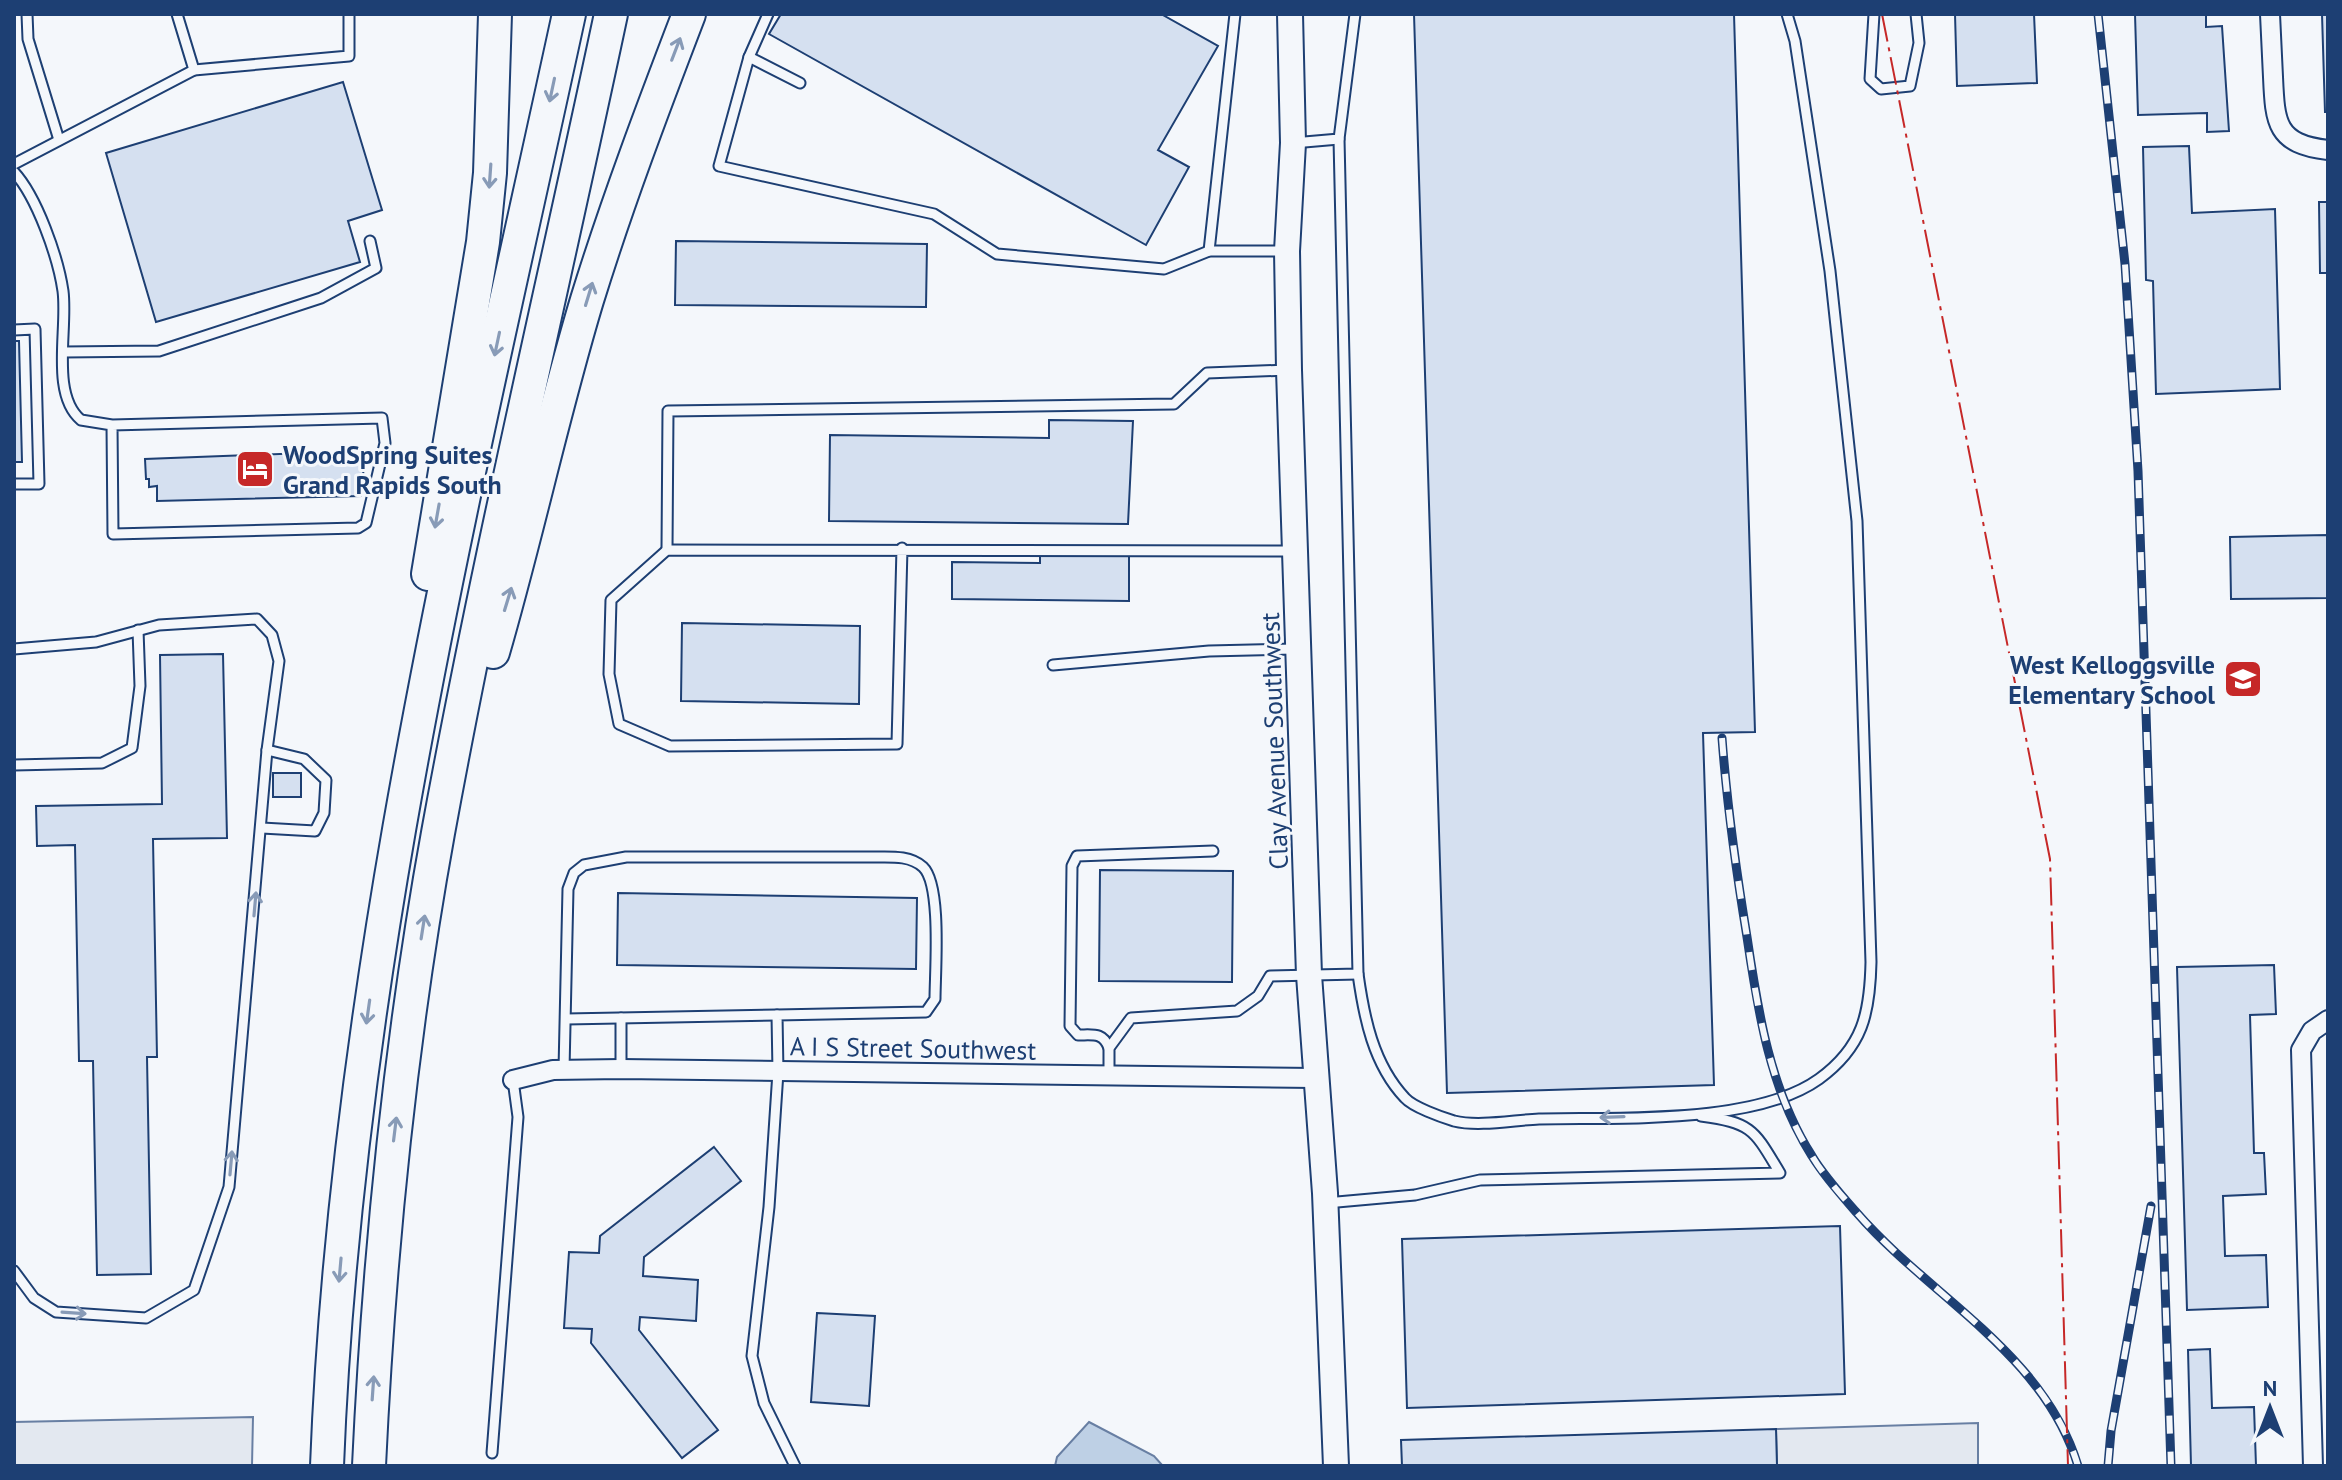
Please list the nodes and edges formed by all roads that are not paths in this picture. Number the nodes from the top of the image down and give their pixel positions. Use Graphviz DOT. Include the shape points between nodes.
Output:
graph roads {
  1 [pos="27,14"];
  2 [pos="177,14"];
  3 [pos="349,14"];
  4 [pos="495,14"];
  5 [pos="569,14"];
  6 [pos="611,14"];
  7 [pos="689,14"];
  8 [pos="768,14"];
  9 [pos="1235,14"];
  10 [pos="1290,14"];
  11 [pos="1355,14"];
  12 [pos="1787,14"];
  13 [pos="1874,14"];
  14 [pos="1916,14"];
  15 [pos="2270,14"];
  16 [pos="749,57"];
  17 [pos="194,70"];
  18 [pos="800,83"];
  19 [pos="1339,139"];
  20 [pos="59,140"];
  21 [pos="1293,143"];
  22 [pos="2328,150"];
  23 [pos="14,164"];
  24 [pos="14,172"];
  25 [pos="370,241"];
  26 [pos="1209,251"];
  27 [pos="1287,251"];
  28 [pos="14,330"];
  29 [pos="64,352"];
  30 [pos="1289,370"];
  31 [pos="112,425"];
  32 [pos="14,484"];
  33 [pos="902,548"];
  34 [pos="667,550"];
  35 [pos="1296,551"];
  36 [pos="138,630"];
  37 [pos="14,649"];
  38 [pos="1299,649"];
  39 [pos="1053,665"];
  40 [pos="267,750"];
  41 [pos="14,765"];
  42 [pos="262,828"];
  43 [pos="438,835"];
  44 [pos="1213,851"];
  45 [pos="375,961"];
  46 [pos="1358,974"];
  47 [pos="1309,975"];
  48 [pos="777,1015"];
  49 [pos="621,1018"];
  50 [pos="566,1019"];
  51 [pos="2328,1020"];
  52 [pos="1109,1048"];
  53 [pos="621,1069"];
  54 [pos="564,1070"];
  55 [pos="778,1072"];
  56 [pos="1109,1076"];
  57 [pos="1314,1078"];
  58 [pos="513,1080"];
  59 [pos="1690,1115"];
  60 [pos="1326,1203"];
  61 [pos="14,1271"];
  62 [pos="492,1453"];
  63 [pos="327,1466"];
  64 [pos="369,1466"];
  65 [pos="795,1466"];
  66 [pos="1336,1466"];
  67 [pos="2313,1466"];
  1 -- 20 [label="lane" via="28,39"];
  2 -- 17 [label="lane"];
  3 -- 17 [label="lane" via="349,56"];
  4 -- 45 [label="highway, one-way" via="483,242 425,592"];
  5 -- 45 [label="highway, one-way" via="416,723"];
  6 -- 43 [label="highway"];
  43 -- 7 [label="highway, one-way" via="523,550 586,303"];
  8 -- 16 [label="lane"];
  9 -- 26 [label="lane"];
  10 -- 21 [label="street, Clay Avenue Southwest"];
  11 -- 19 [label="lane"];
  12 -- 59 [label="lane" via="1830,271 1857,521 1869,1012 1850,1049 1820,1078 1784,1098"];
  13 -- 14 [label="lane" via="1870,79 1881,89 1910,86 1919,43"];
  15 -- 22 [label="street" via="2275,119 2304,147"];
  16 -- 18 [label="lane"];
  16 -- 26 [label="lane" via="719,166 934,214 997,254 1164,269"];
  17 -- 20 [label="lane"];
  19 -- 21 [label="lane"];
  19 -- 46 [label="lane"];
  20 -- 23 [label="lane"];
  21 -- 27 [label="street, Clay Avenue Southwest"];
  24 -- 29 [label="lane" via="27,189 57,264 64,298"];
  25 -- 29 [label="lane" via="376,268 321,298 159,351"];
  26 -- 27 [label="lane"];
  27 -- 30 [label="street, Clay Avenue Southwest"];
  28 -- 32 [label="lane" via="35,329 39,484"];
  29 -- 31 [label="lane" via="69,409 87,423"];
  30 -- 34 [label="lane" via="1207,373 1174,404 668,411"];
  30 -- 35 [label="street, Clay Avenue Southwest"];
  31 -- 31 [label="lane" via="113,534 358,528 366,523 385,443 382,418"];
  33 -- 34 [label="lane"];
  33 -- 34 [label="lane" via="897,744 716,746 670,746 619,724 609,674 611,600"];
  33 -- 35 [label="lane"];
  35 -- 38 [label="street, Clay Avenue Southwest"];
  36 -- 37 [label="lane" via="96,642"];
  36 -- 40 [label="lane" via="257,619 272,635 279,661"];
  36 -- 41 [label="lane" via="140,686 132,748 102,763"];
  38 -- 39 [label="lane"];
  38 -- 47 [label="street, Clay Avenue Southwest"];
  40 -- 42 [label="lane"];
  40 -- 42 [label="lane" via="304,759 326,780 315,831"];
  61 -- 42 [label="lane, one-way" via="34,1298 56,1312 146,1318 194,1290 229,1187"];
  64 -- 43 [label="highway, one-way" via="392,1156"];
  44 -- 52 [label="lane" via="1077,856 1072,866 1070,1026 1078,1035 1098,1035"];
  45 -- 63 [label="highway, one-way" via="346,1208"];
  46 -- 47 [label="lane"];
  59 -- 46 [label="lane, one-way" via="1455,1121 1406,1099 1366,1030"];
  47 -- 52 [label="lane" via="1270,976 1258,996 1237,1011 1131,1018"];
  47 -- 57 [label="street, Clay Avenue Southwest"];
  48 -- 49 [label="lane"];
  48 -- 50 [label="lane" via="926,1012 935,999 933,886 924,868 909,859 883,857 626,857 584,865 568,889"];
  48 -- 55 [label="lane"];
  49 -- 50 [label="lane"];
  49 -- 53 [label="lane"];
  50 -- 54 [label="lane"];
  51 -- 67 [label="street" via="2312,1031 2301,1050"];
  52 -- 56 [label="lane"];
  53 -- 54 [label="street, A I S Street Southwest"];
  53 -- 55 [label="street, A I S Street Southwest"];
  54 -- 58 [label="street, A I S Street Southwest"];
  55 -- 56 [label="street, A I S Street Southwest"];
  55 -- 65 [label="lane" via="752,1356 764,1403"];
  56 -- 57 [label="street, A I S Street Southwest"];
  57 -- 60 [label="street, Clay Avenue Southwest"];
  58 -- 62 [label="lane" via="518,1117"];
  59 -- 60 [label="lane" via="1718,1118 1755,1132 1780,1173 1480,1180 1415,1195"];
  60 -- 66 [label="street, Clay Avenue Southwest"];
}
